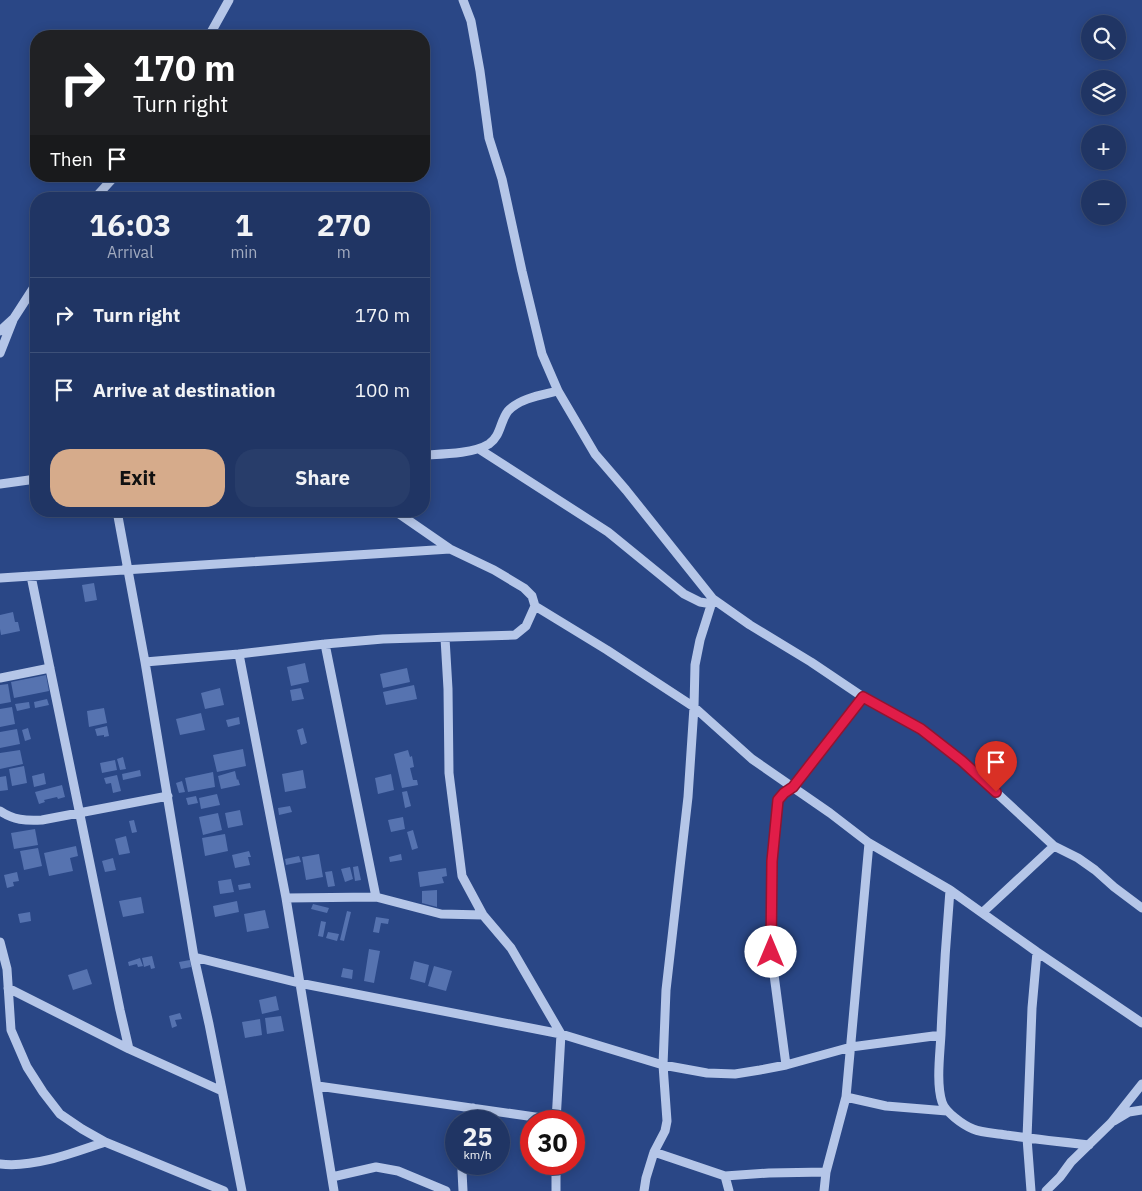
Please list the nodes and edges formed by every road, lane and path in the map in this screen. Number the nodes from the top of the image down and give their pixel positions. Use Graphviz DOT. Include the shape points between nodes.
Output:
graph roads {
  1 [pos="230,0"];
  2 [pos="463,0"];
  3 [pos="212,30"];
  4 [pos="110,182"];
  5 [pos="100,192"];
  6 [pos="30,293"];
  7 [pos="14,318"];
  8 [pos="0,331"];
  9 [pos="0,354"];
  10 [pos="558,390"];
  11 [pos="479,449"];
  12 [pos="430,455"];
  13 [pos="30,481"];
  14 [pos="0,484"];
  15 [pos="118,517"];
  16 [pos="404,517"];
  17 [pos="450,549"];
  18 [pos="128,570"];
  19 [pos="31,576"];
  20 [pos="0,578"];
  21 [pos="713,602"];
  22 [pos="535,606"];
  23 [pos="445,638"];
  24 [pos="325,644"];
  25 [pos="239,654"];
  26 [pos="145,662"];
  27 [pos="50,668"];
  28 [pos="0,678"];
  29 [pos="863,697"];
  30 [pos="694,707"];
  31 [pos="793,787"];
  32 [pos="168,796"];
  33 [pos="0,811"];
  34 [pos="80,814"];
  35 [pos="868,843"];
  36 [pos="1054,846"];
  37 [pos="950,890"];
  38 [pos="376,897"];
  39 [pos="286,898"];
  40 [pos="1142,908"];
  41 [pos="483,914"];
  42 [pos="982,914"];
  43 [pos="0,942"];
  44 [pos="1037,952"];
  45 [pos="194,957"];
  46 [pos="299,983"];
  47 [pos="8,988"];
  48 [pos="1142,1023"];
  49 [pos="561,1034"];
  50 [pos="941,1035"];
  51 [pos="851,1046"];
  52 [pos="129,1049"];
  53 [pos="786,1064"];
  54 [pos="663,1066"];
  55 [pos="1142,1084"];
  56 [pos="318,1086"];
  57 [pos="222,1091"];
  58 [pos="846,1097"];
  59 [pos="473,1108"];
  60 [pos="557,1110"];
  61 [pos="947,1110"];
  62 [pos="1142,1110"];
  63 [pos="520,1115"];
  64 [pos="1111,1123"];
  65 [pos="1027,1138"];
  66 [pos="105,1142"];
  67 [pos="1089,1145"];
  68 [pos="654,1152"];
  69 [pos="0,1164"];
  70 [pos="826,1172"];
  71 [pos="462,1175"];
  72 [pos="556,1175"];
  73 [pos="725,1176"];
  74 [pos="332,1177"];
  75 [pos="224,1191"];
  76 [pos="242,1191"];
  77 [pos="334,1191"];
  78 [pos="446,1191"];
  79 [pos="463,1191"];
  80 [pos="556,1191"];
  81 [pos="644,1191"];
  82 [pos="729,1191"];
  83 [pos="824,1191"];
  84 [pos="1030,1191"];
  85 [pos="1046,1191"];
  1 -- 3 [label="street"];
  2 -- 10 [label="street" via="471,21 489,138 502,179 542,354"];
  4 -- 5 [label="street"];
  6 -- 7 [label="street"];
  7 -- 8 [label="street"];
  7 -- 9 [label="street"];
  10 -- 11 [label="street" via="523,401 509,410 496,438"];
  10 -- 21 [label="street" via="595,454"];
  11 -- 12 [label="street"];
  11 -- 21 [label="street" via="608,532 684,594 700,602"];
  13 -- 14 [label="street"];
  15 -- 18 [label="street"];
  16 -- 17 [label="street"];
  17 -- 18 [label="street"];
  17 -- 22 [label="street" via="524,588 532,596"];
  18 -- 19 [label="street"];
  18 -- 26 [label="street"];
  19 -- 20 [label="street"];
  19 -- 27 [label="street"];
  21 -- 29 [label="street"];
  21 -- 30 [label="street" via="695,665"];
  22 -- 23 [label="street" via="526,626 514,635"];
  22 -- 30 [label="street"];
  23 -- 24 [label="street"];
  23 -- 41 [label="street" via="449,772 462,876"];
  24 -- 25 [label="street"];
  24 -- 38 [label="street"];
  25 -- 26 [label="street"];
  25 -- 39 [label="street"];
  26 -- 32 [label="street"];
  27 -- 28 [label="street"];
  27 -- 34 [label="street"];
  29 -- 31 [label="street"];
  29 -- 36 [label="street" via="921,729 942,745"];
  30 -- 31 [label="street" via="752,759"];
  30 -- 54 [label="street" via="688,797 666,990"];
  31 -- 35 [label="street"];
  31 -- 53 [label="street" via="778,800 772,861 771,952"];
  32 -- 34 [label="street"];
  32 -- 45 [label="street"];
  33 -- 34 [label="street" via="26,821"];
  34 -- 52 [label="street"];
  35 -- 37 [label="street"];
  35 -- 51 [label="street"];
  36 -- 40 [label="street" via="1084,862"];
  36 -- 42 [label="street"];
  37 -- 42 [label="street"];
  37 -- 50 [label="street"];
  38 -- 39 [label="street"];
  38 -- 41 [label="street" via="441,914"];
  39 -- 46 [label="street"];
  41 -- 49 [label="street" via="511,948"];
  42 -- 44 [label="street"];
  43 -- 47 [label="street"];
  44 -- 48 [label="street"];
  44 -- 65 [label="street"];
  45 -- 46 [label="street"];
  45 -- 57 [label="street"];
  46 -- 49 [label="street"];
  46 -- 56 [label="street"];
  47 -- 52 [label="street"];
  47 -- 66 [label="street" via="10,1030 27,1067 60,1114"];
  49 -- 54 [label="street"];
  49 -- 60 [label="street"];
  50 -- 51 [label="street"];
  50 -- 61 [label="street" via="939,1081 942,1103"];
  51 -- 53 [label="street"];
  51 -- 58 [label="street"];
  52 -- 57 [label="street"];
  53 -- 54 [label="street" via="735,1074"];
  54 -- 68 [label="street" via="667,1121"];
  55 -- 64 [label="street"];
  56 -- 59 [label="street"];
  56 -- 74 [label="street"];
  57 -- 76 [label="street"];
  58 -- 61 [label="street" via="886,1106"];
  58 -- 70 [label="street"];
  59 -- 63 [label="street"];
  61 -- 65 [label="street" via="972,1129"];
  62 -- 64 [label="street" via="1129,1112"];
  64 -- 67 [label="street"];
  65 -- 67 [label="street"];
  65 -- 84 [label="street"];
  66 -- 69 [label="street" via="38,1162"];
  66 -- 75 [label="street"];
  67 -- 85 [label="street"];
  68 -- 73 [label="street"];
  68 -- 81 [label="street"];
  70 -- 73 [label="street"];
  70 -- 83 [label="street"];
  71 -- 79 [label="street"];
  72 -- 80 [label="street"];
  73 -- 82 [label="street"];
  74 -- 77 [label="street"];
  74 -- 78 [label="street" via="376,1167"];
}
